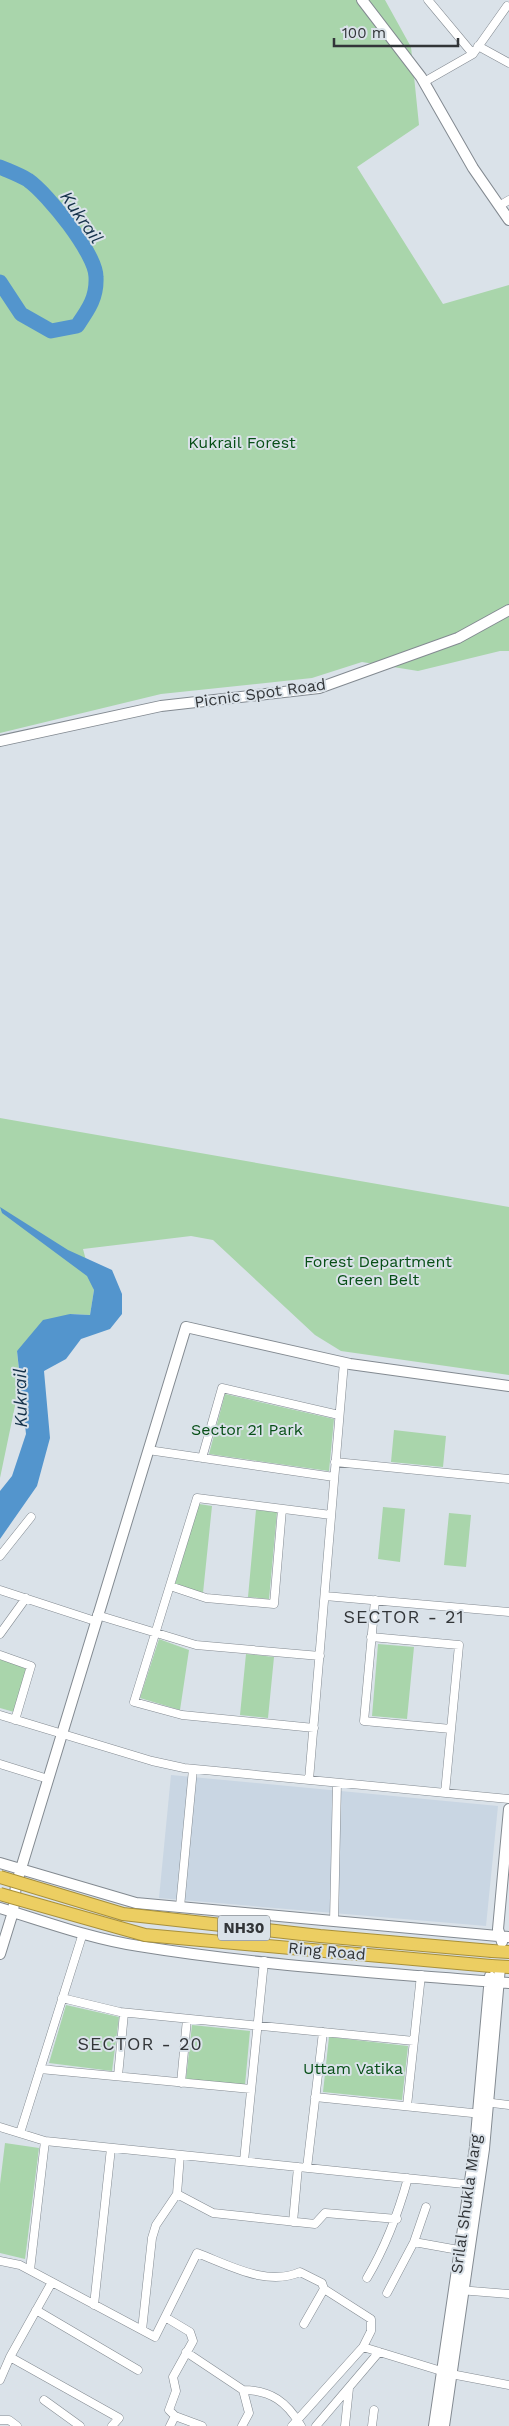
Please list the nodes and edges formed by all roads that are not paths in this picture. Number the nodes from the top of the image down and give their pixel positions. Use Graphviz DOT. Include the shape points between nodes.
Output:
graph roads {
  1 [pos="362,0"];
  2 [pos="428,0"];
  3 [pos="508,6"];
  4 [pos="478,46"];
  5 [pos="473,54"];
  6 [pos="509,63"];
  7 [pos="424,82"];
  8 [pos="509,200"];
  9 [pos="499,206"];
  10 [pos="509,220"];
  11 [pos="509,610"];
  12 [pos="0,742"];
  13 [pos="344,1362"];
  14 [pos="509,1386"];
  15 [pos="339,1415"];
  16 [pos="148,1450"];
  17 [pos="202,1458"];
  18 [pos="335,1462"];
  19 [pos="334,1476"];
  20 [pos="509,1479"];
  21 [pos="282,1509"];
  22 [pos="331,1516"];
  23 [pos="31,1517"];
  24 [pos="0,1556"];
  25 [pos="170,1586"];
  26 [pos="0,1590"];
  27 [pos="324,1596"];
  28 [pos="26,1598"];
  29 [pos="375,1600"];
  30 [pos="509,1612"];
  31 [pos="96,1618"];
  32 [pos="155,1632"];
  33 [pos="0,1634"];
  34 [pos="371,1637"];
  35 [pos="0,1655"];
  36 [pos="320,1656"];
  37 [pos="0,1716"];
  38 [pos="15,1720"];
  39 [pos="314,1728"];
  40 [pos="451,1729"];
  41 [pos="62,1734"];
  42 [pos="0,1764"];
  43 [pos="193,1769"];
  44 [pos="48,1779"];
  45 [pos="310,1780"];
  46 [pos="337,1782"];
  47 [pos="445,1793"];
  48 [pos="509,1799"];
  49 [pos="509,1809"];
  50 [pos="0,1863"];
  51 [pos="21,1870"];
  52 [pos="0,1877"];
  53 [pos="16,1885"];
  54 [pos="0,1894"];
  55 [pos="180,1907"];
  56 [pos="1,1910"];
  57 [pos="13,1912"];
  58 [pos="334,1921"];
  59 [pos="83,1933"];
  60 [pos="501,1935"];
  61 [pos="501,1951"];
  62 [pos="0,1954"];
  63 [pos="264,1961"];
  64 [pos="500,1967"];
  65 [pos="421,1975"];
  66 [pos="499,1982"];
  67 [pos="62,1998"];
  68 [pos="124,2013"];
  69 [pos="187,2019"];
  70 [pos="258,2025"];
  71 [pos="323,2032"];
  72 [pos="414,2040"];
  73 [pos="40,2069"];
  74 [pos="118,2076"];
  75 [pos="181,2083"];
  76 [pos="251,2090"];
  77 [pos="315,2096"];
  78 [pos="483,2102"];
  79 [pos="509,2105"];
  80 [pos="407,2106"];
  81 [pos="482,2114"];
  82 [pos="0,2127"];
  83 [pos="20,2133"];
  84 [pos="45,2141"];
  85 [pos="111,2148"];
  86 [pos="180,2155"];
  87 [pos="244,2161"];
  88 [pos="298,2167"];
  89 [pos="307,2168"];
  90 [pos="408,2178"];
  91 [pos="474,2185"];
  92 [pos="177,2194"];
  93 [pos="426,2207"];
  94 [pos="397,2219"];
  95 [pos="293,2222"];
  96 [pos="414,2242"];
  97 [pos="464,2251"];
  98 [pos="0,2261"];
  99 [pos="30,2270"];
  100 [pos="367,2278"];
  101 [pos="52,2282"];
  102 [pos="324,2289"];
  103 [pos="459,2290"];
  104 [pos="387,2293"];
  105 [pos="509,2294"];
  106 [pos="94,2304"];
  107 [pos="36,2310"];
  108 [pos="165,2317"];
  109 [pos="304,2324"];
  110 [pos="142,2330"];
  111 [pos="363,2347"];
  112 [pos="186,2352"];
  113 [pos="379,2352"];
  114 [pos="10,2357"];
  115 [pos="138,2370"];
  116 [pos="446,2373"];
  117 [pos="1,2377"];
  118 [pos="509,2385"];
  119 [pos="349,2387"];
  120 [pos="243,2390"];
  121 [pos="44,2400"];
  122 [pos="374,2410"];
  123 [pos="175,2416"];
  124 [pos="1,2421"];
  125 [pos="297,2424"];
  126 [pos="17,2426"];
  127 [pos="80,2426"];
  128 [pos="112,2426"];
  129 [pos="170,2426"];
  130 [pos="202,2426"];
  131 [pos="242,2426"];
  132 [pos="316,2426"];
  133 [pos="345,2426"];
  134 [pos="372,2426"];
  135 [pos="434,2426"];
  136 [pos="444,2426"];
  1 -- 7 [label="street"];
  2 -- 5 [label="street"];
  3 -- 4 [label="street"];
  4 -- 5 [label="street"];
  4 -- 6 [label="street"];
  5 -- 7 [label="street"];
  7 -- 9 [label="street" via="473,168"];
  8 -- 9 [label="street"];
  9 -- 10 [label="street"];
  11 -- 12 [label="street, Picnic Spot Road" via="458,638 319,688 161,706"];
  13 -- 14 [label="street"];
  13 -- 15 [label="street"];
  13 -- 16 [label="street" via="186,1327"];
  15 -- 17 [label="street" via="222,1388"];
  15 -- 18 [label="street"];
  16 -- 17 [label="street"];
  16 -- 31 [label="street"];
  17 -- 19 [label="street"];
  18 -- 19 [label="street"];
  18 -- 20 [label="street"];
  19 -- 22 [label="street"];
  21 -- 22 [label="street"];
  21 -- 25 [label="street" via="197,1498"];
  21 -- 25 [label="street" via="274,1604 206,1598"];
  22 -- 27 [label="street"];
  23 -- 24 [label="street"];
  25 -- 32 [label="street"];
  26 -- 28 [label="street"];
  27 -- 29 [label="street"];
  27 -- 36 [label="street"];
  28 -- 31 [label="street"];
  28 -- 33 [label="street"];
  29 -- 30 [label="street"];
  29 -- 34 [label="street"];
  31 -- 32 [label="street"];
  31 -- 41 [label="street"];
  32 -- 36 [label="street" via="196,1645"];
  32 -- 39 [label="street" via="134,1702 182,1715"];
  34 -- 40 [label="street" via="364,1721"];
  34 -- 40 [label="street" via="459,1645"];
  35 -- 38 [label="street" via="31,1666"];
  36 -- 39 [label="street"];
  37 -- 38 [label="street"];
  38 -- 41 [label="street"];
  39 -- 45 [label="street"];
  40 -- 47 [label="street"];
  41 -- 43 [label="street" via="152,1761"];
  41 -- 44 [label="street"];
  42 -- 44 [label="street"];
  43 -- 45 [label="street"];
  43 -- 55 [label="street"];
  44 -- 51 [label="street"];
  45 -- 46 [label="street"];
  46 -- 47 [label="street"];
  46 -- 58 [label="street"];
  47 -- 48 [label="street"];
  49 -- 60 [label="street"];
  50 -- 51 [label="street"];
  51 -- 53 [label="street"];
  51 -- 55 [label="street" via="136,1903"];
  52 -- 61 [label="highway, Ring Road / NH30, bridge" via="115,1912 141,1916 320,1936"];
  53 -- 56 [label="street"];
  53 -- 57 [label="street"];
  54 -- 64 [label="highway, Ring Road / NH30, bridge" via="144,1935"];
  55 -- 58 [label="street"];
  56 -- 57 [label="street"];
  57 -- 59 [label="street"];
  57 -- 62 [label="street"];
  58 -- 60 [label="street"];
  59 -- 63 [label="street" via="138,1946"];
  59 -- 67 [label="street"];
  60 -- 61 [label="street"];
  63 -- 65 [label="street"];
  63 -- 70 [label="street"];
  64 -- 66 [label="street, Srilal Shukla Marg"];
  65 -- 66 [label="street"];
  65 -- 72 [label="street"];
  66 -- 78 [label="street, Srilal Shukla Marg"];
  67 -- 68 [label="street"];
  67 -- 73 [label="street"];
  68 -- 69 [label="street"];
  68 -- 74 [label="street"];
  69 -- 70 [label="street"];
  69 -- 75 [label="street"];
  70 -- 71 [label="street"];
  70 -- 76 [label="street"];
  71 -- 72 [label="street"];
  71 -- 77 [label="street"];
  72 -- 80 [label="street"];
  73 -- 74 [label="street"];
  73 -- 83 [label="street"];
  74 -- 75 [label="street"];
  75 -- 76 [label="street"];
  76 -- 87 [label="street"];
  77 -- 80 [label="street"];
  77 -- 89 [label="street"];
  78 -- 79 [label="street"];
  78 -- 81 [label="street, Srilal Shukla Marg"];
  80 -- 81 [label="street"];
  81 -- 91 [label="street, Srilal Shukla Marg"];
  82 -- 83 [label="street"];
  83 -- 84 [label="street"];
  84 -- 85 [label="street"];
  84 -- 99 [label="street"];
  85 -- 86 [label="street"];
  85 -- 106 [label="street"];
  86 -- 87 [label="street"];
  86 -- 92 [label="street"];
  87 -- 88 [label="street"];
  88 -- 89 [label="street"];
  88 -- 95 [label="street"];
  89 -- 90 [label="street"];
  90 -- 91 [label="street"];
  90 -- 94 [label="street"];
  91 -- 97 [label="street, Srilal Shukla Marg"];
  92 -- 95 [label="street" via="213,2213"];
  92 -- 110 [label="street" via="156,2225 152,2238"];
  93 -- 96 [label="street"];
  94 -- 95 [label="street" via="325,2213 315,2224"];
  94 -- 100 [label="street"];
  96 -- 97 [label="street"];
  96 -- 104 [label="street"];
  97 -- 103 [label="street, Srilal Shukla Marg"];
  98 -- 99 [label="street"];
  99 -- 101 [label="street"];
  101 -- 106 [label="street"];
  101 -- 107 [label="street"];
  102 -- 108 [label="street" via="322,2283 300,2272 286,2278 252,2275 197,2252"];
  102 -- 109 [label="street"];
  102 -- 111 [label="street" via="371,2319 371,2331"];
  103 -- 105 [label="street"];
  103 -- 116 [label="street, Srilal Shukla Marg"];
  106 -- 110 [label="street"];
  107 -- 114 [label="street"];
  107 -- 115 [label="street"];
  108 -- 110 [label="street" via="155,2337"];
  108 -- 112 [label="street" via="190,2332 193,2341"];
  111 -- 113 [label="street"];
  111 -- 125 [label="street"];
  112 -- 120 [label="street"];
  112 -- 123 [label="street" via="173,2377 176,2392 169,2410"];
  113 -- 116 [label="street"];
  113 -- 119 [label="street"];
  114 -- 117 [label="street"];
  114 -- 128 [label="street" via="119,2418"];
  116 -- 118 [label="street"];
  116 -- 135 [label="street, Srilal Shukla Marg"];
  116 -- 136 [label="street, Srilal Shukla Marg"];
  119 -- 132 [label="street"];
  119 -- 133 [label="street"];
  120 -- 125 [label="street" via="272,2394 285,2403"];
  120 -- 131 [label="street" via="249,2413"];
  121 -- 127 [label="street"];
  122 -- 134 [label="street"];
  123 -- 129 [label="street"];
  123 -- 130 [label="street"];
  124 -- 126 [label="street" via="10,2420"];
}
